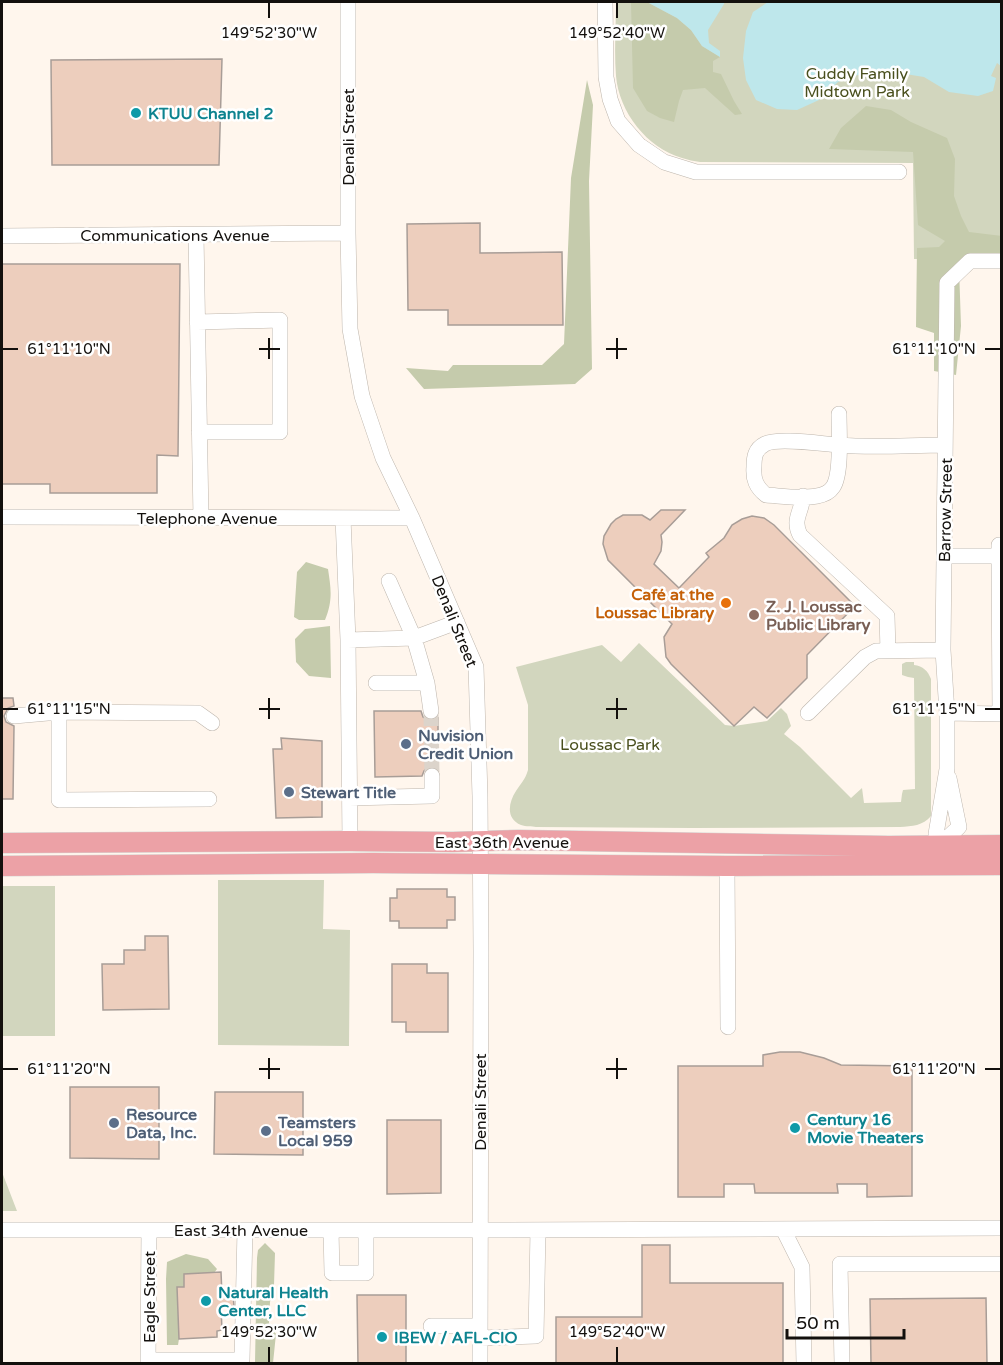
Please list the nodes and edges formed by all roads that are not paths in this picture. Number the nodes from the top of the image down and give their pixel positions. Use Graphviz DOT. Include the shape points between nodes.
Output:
graph roads {
  1 [pos="348,2"];
  2 [pos="605,2"];
  3 [pos="899,172"];
  4 [pos="348,233"];
  5 [pos="196,235"];
  6 [pos="2,236"];
  7 [pos="1002,261"];
  8 [pos="197,322"];
  9 [pos="839,414"];
  10 [pos="199,432"];
  11 [pos="838,445"];
  12 [pos="945,445"];
  13 [pos="803,496"];
  14 [pos="2,517"];
  15 [pos="201,518"];
  16 [pos="343,518"];
  17 [pos="412,519"];
  18 [pos="1000,550"];
  19 [pos="944,556"];
  20 [pos="389,581"];
  21 [pos="457,622"];
  22 [pos="414,638"];
  23 [pos="348,640"];
  24 [pos="943,650"];
  25 [pos="888,651"];
  26 [pos="376,683"];
  27 [pos="427,683"];
  28 [pos="431,711"];
  29 [pos="59,712"];
  30 [pos="808,713"];
  31 [pos="947,713"];
  32 [pos="1001,714"];
  33 [pos="14,716"];
  34 [pos="212,723"];
  35 [pos="432,776"];
  36 [pos="349,798"];
  37 [pos="209,799"];
  38 [pos="350,841"];
  39 [pos="480,841"];
  40 [pos="2,843"];
  41 [pos="1002,846"];
  42 [pos="945,850"];
  43 [pos="480,864"];
  44 [pos="1002,865"];
  45 [pos="2,866"];
  46 [pos="727,866"];
  47 [pos="728,1027"];
  48 [pos="1002,1228"];
  49 [pos="783,1229"];
  50 [pos="2,1230"];
  51 [pos="149,1230"];
  52 [pos="245,1230"];
  53 [pos="331,1230"];
  54 [pos="366,1230"];
  55 [pos="480,1230"];
  56 [pos="538,1230"];
  57 [pos="1002,1264"];
  58 [pos="431,1326"];
  59 [pos="480,1332"];
  60 [pos="148,1362"];
  61 [pos="480,1364"];
  62 [pos="804,1364"];
  63 [pos="842,1364"];
  1 -- 4 [label="street, Denali Street"];
  2 -- 3 [label="street" via="606,77 618,121 639,145 664,162 696,172"];
  4 -- 5 [label="street, Communications Avenue"];
  4 -- 17 [label="street, Denali Street" via="350,329 362,396 383,458"];
  5 -- 6 [label="street, Communications Avenue"];
  5 -- 8 [label="street"];
  7 -- 12 [label="street, Barrow Street" via="970,261 947,283"];
  8 -- 10 [label="street"];
  8 -- 10 [label="street" via="280,320 280,432"];
  9 -- 11 [label="street"];
  10 -- 15 [label="street"];
  11 -- 12 [label="street"];
  11 -- 13 [label="street" via="833,487 824,494"];
  11 -- 13 [label="street" via="771,442 754,454 753,478 762,492"];
  12 -- 19 [label="street, Barrow Street"];
  13 -- 25 [label="street" via="796,519 800,535 887,616"];
  14 -- 15 [label="street, Telephone Avenue"];
  15 -- 16 [label="street, Telephone Avenue"];
  16 -- 17 [label="street, Telephone Avenue"];
  16 -- 23 [label="street"];
  17 -- 21 [label="street, Denali Street"];
  18 -- 19 [label="street"];
  18 -- 32 [label="street"];
  19 -- 24 [label="street, Barrow Street"];
  20 -- 22 [label="street"];
  21 -- 22 [label="street"];
  21 -- 39 [label="street, Denali Street" via="476,667"];
  22 -- 23 [label="street"];
  22 -- 27 [label="street"];
  23 -- 36 [label="street"];
  24 -- 25 [label="street"];
  24 -- 31 [label="street, Barrow Street"];
  25 -- 30 [label="street" via="864,657"];
  26 -- 27 [label="street"];
  27 -- 28 [label="street"];
  29 -- 33 [label="street"];
  29 -- 34 [label="street" via="198,713"];
  29 -- 37 [label="street" via="59,800"];
  31 -- 32 [label="street"];
  31 -- 42 [label="street, Barrow Street" via="947,769 936,834"];
  35 -- 36 [label="street" via="432,796"];
  36 -- 38 [label="street"];
  38 -- 39 [label="main road, East 36th Avenue"];
  38 -- 40 [label="main road, East 36th Avenue"];
  39 -- 42 [label="main road, East 36th Avenue"];
  39 -- 43 [label="street, Denali Street"];
  41 -- 42 [label="main road, East 36th Avenue"];
  42 -- 44 [label="main road, East 36th Avenue"];
  42 -- 46 [label="main road, East 36th Avenue"];
  43 -- 45 [label="main road, East 36th Avenue"];
  43 -- 46 [label="main road, East 36th Avenue"];
  43 -- 55 [label="street, Denali Street"];
  46 -- 47 [label="street"];
  48 -- 49 [label="street, East 34th Avenue"];
  49 -- 56 [label="street, East 34th Avenue"];
  49 -- 62 [label="street" via="802,1267"];
  50 -- 51 [label="street, East 34th Avenue"];
  51 -- 52 [label="street, East 34th Avenue"];
  51 -- 60 [label="street, Eagle Street"];
  52 -- 53 [label="street, East 34th Avenue"];
  52 -- 60 [label="street" via="242,1360"];
  53 -- 54 [label="street, East 34th Avenue"];
  53 -- 54 [label="street" via="332,1273 366,1273"];
  54 -- 55 [label="street, East 34th Avenue"];
  55 -- 56 [label="street, East 34th Avenue"];
  55 -- 59 [label="street, Denali Street"];
  56 -- 59 [label="street" via="536,1336"];
  57 -- 63 [label="street" via="840,1264"];
  58 -- 59 [label="street"];
  59 -- 61 [label="street, Denali Street"];
}
